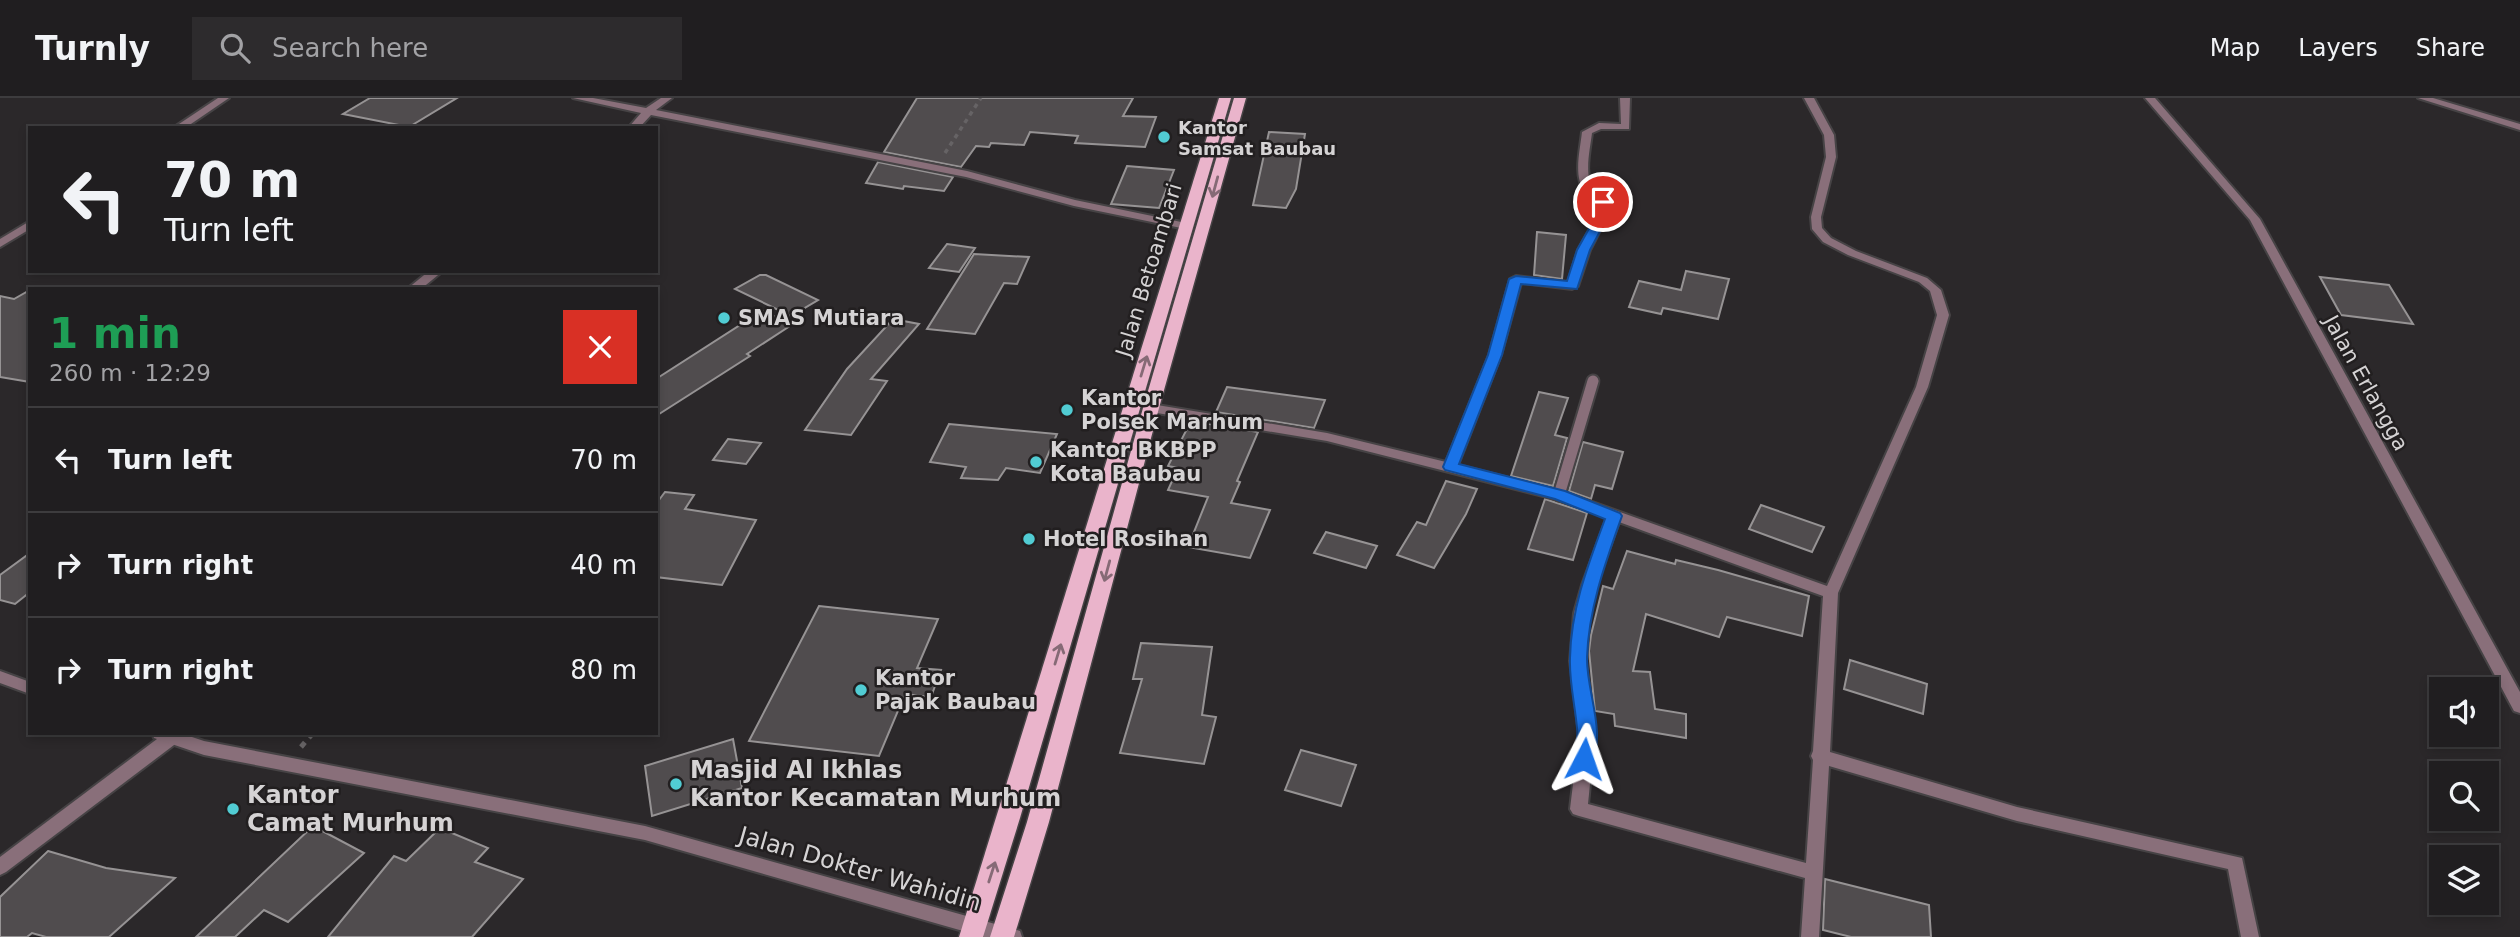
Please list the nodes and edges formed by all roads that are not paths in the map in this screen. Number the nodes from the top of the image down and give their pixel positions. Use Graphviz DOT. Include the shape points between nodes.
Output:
graph roads {
  1 [pos="224,98"];
  2 [pos="578,98"];
  3 [pos="667,98"];
  4 [pos="1225,98"];
  5 [pos="1240,98"];
  6 [pos="1625,98"];
  7 [pos="1808,98"];
  8 [pos="2150,98"];
  9 [pos="2423,98"];
  10 [pos="649,111"];
  11 [pos="181,126"];
  12 [pos="635,126"];
  13 [pos="2520,127"];
  14 [pos="28,225"];
  15 [pos="1186,226"];
  16 [pos="0,244"];
  17 [pos="435,273"];
  18 [pos="417,287"];
  19 [pos="1592,381"];
  20 [pos="1151,408"];
  21 [pos="1451,467"];
  22 [pos="1559,495"];
  23 [pos="1614,516"];
  24 [pos="1831,593"];
  25 [pos="0,677"];
  26 [pos="28,687"];
  27 [pos="2520,707"];
  28 [pos="166,735"];
  29 [pos="1819,755"];
  30 [pos="0,867"];
  31 [pos="1813,873"];
  32 [pos="973,932"];
  33 [pos="1006,936"];
  34 [pos="1810,937"];
  35 [pos="2250,937"];
  1 -- 11 [label="street"];
  2 -- 10 [label="street"];
  3 -- 10 [label="street"];
  4 -- 15 [label="main road, Jalan Betoambari"];
  5 -- 20 [label="main road, Jalan Betoambari, one-way"];
  6 -- 21 [label="street" via="1626,127 1598,126 1587,132 1585,183 1606,209 1584,250 1572,286 1516,279 1495,355"];
  7 -- 24 [label="street" via="1829,135 1830,157 1817,229 1852,253 1923,280 1935,290 1943,315 1922,387"];
  8 -- 27 [label="street, Jalan Erlangga" via="2255,219"];
  9 -- 13 [label="street"];
  10 -- 12 [label="street"];
  10 -- 15 [label="street" via="935,167"];
  14 -- 16 [label="street"];
  32 -- 15 [label="main road, Jalan Betoambari, one-way"];
  17 -- 18 [label="street"];
  19 -- 22 [label="lane"];
  20 -- 21 [label="street" via="1327,438"];
  20 -- 33 [label="main road, Jalan Betoambari, one-way"];
  21 -- 22 [label="street"];
  22 -- 23 [label="street"];
  23 -- 24 [label="street"];
  23 -- 31 [label="street" via="1582,613 1578,661 1587,734 1579,808"];
  24 -- 29 [label="street"];
  25 -- 26 [label="street"];
  28 -- 30 [label="street"];
  28 -- 32 [label="street, Jalan Dokter Wahidin" via="204,748 645,832"];
  29 -- 31 [label="street"];
  29 -- 35 [label="street" via="2017,814 2235,863"];
  31 -- 34 [label="street"];
  32 -- 33 [label="street, Jalan Dokter Wahidin"];
}
